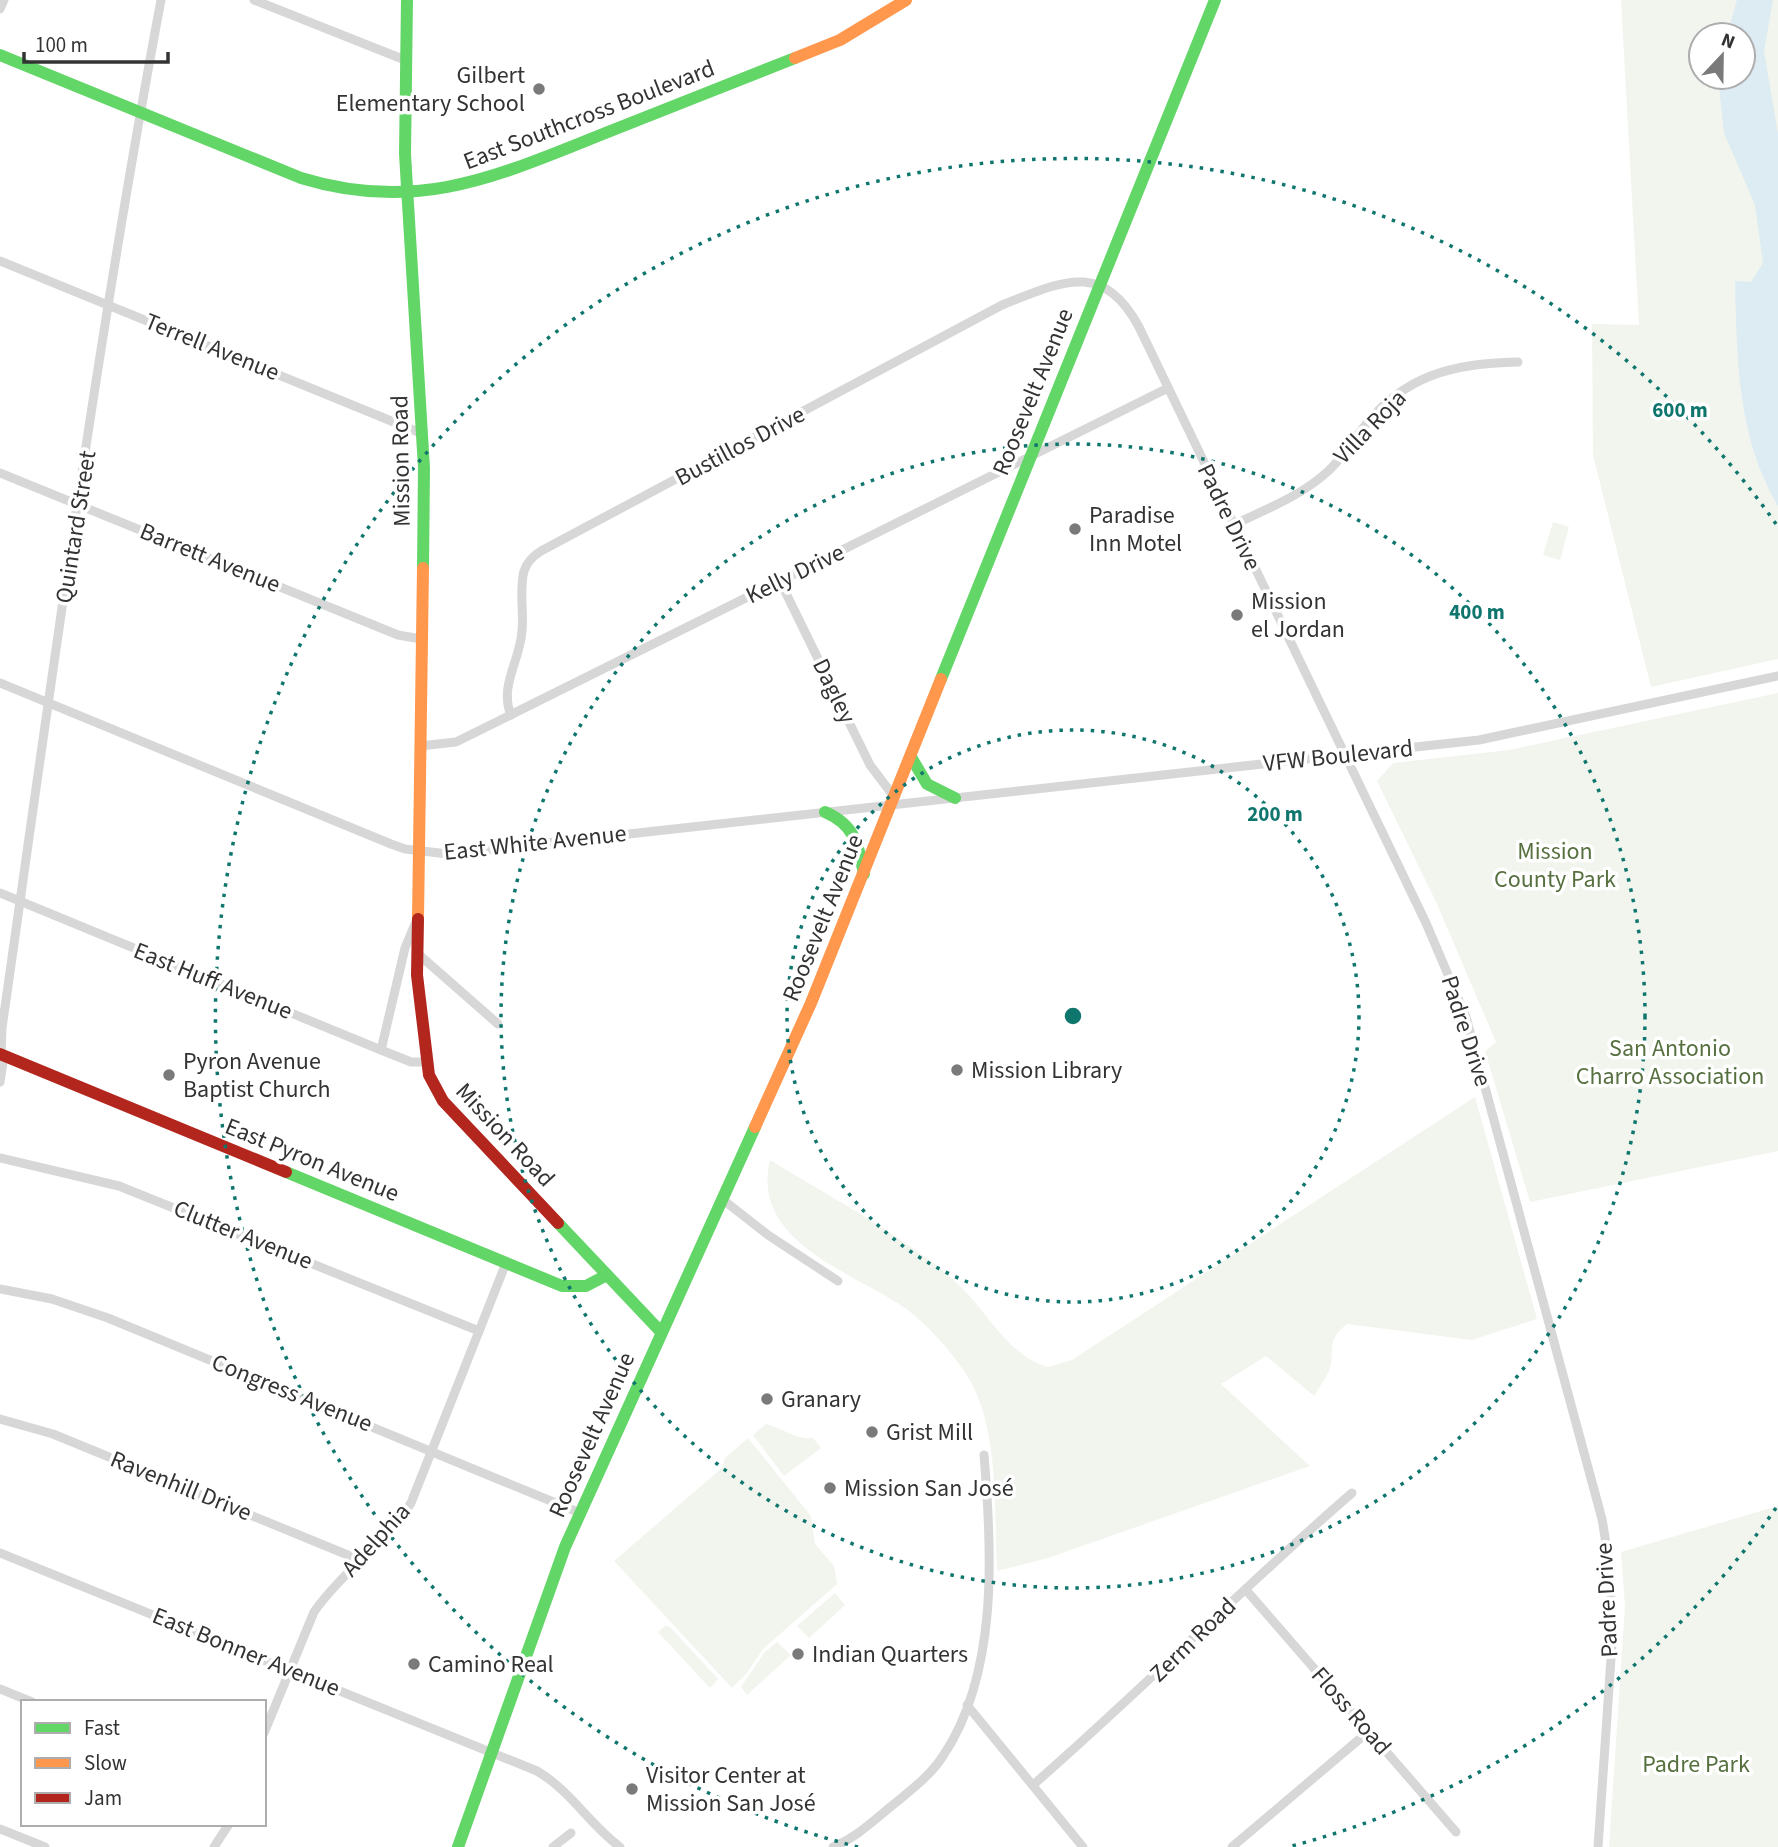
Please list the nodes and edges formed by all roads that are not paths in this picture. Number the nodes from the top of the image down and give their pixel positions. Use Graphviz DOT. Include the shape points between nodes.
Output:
graph roads {
  1 [pos="4,0"];
  2 [pos="161,0"];
  3 [pos="254,0"];
  4 [pos="407,0"];
  5 [pos="906,0"];
  6 [pos="1216,0"];
  7 [pos="0,9"];
  8 [pos="0,55"];
  9 [pos="405,60"];
  10 [pos="140,112"];
  11 [pos="407,191"];
  12 [pos="0,261"];
  13 [pos="1100,284"];
  14 [pos="108,305"];
  15 [pos="1518,362"];
  16 [pos="1166,389"];
  17 [pos="424,434"];
  18 [pos="1029,458"];
  19 [pos="0,473"];
  20 [pos="79,505"];
  21 [pos="1233,525"];
  22 [pos="780,581"];
  23 [pos="421,639"];
  24 [pos="1778,676"];
  25 [pos="0,683"];
  26 [pos="49,703"];
  27 [pos="511,715"];
  28 [pos="421,746"];
  29 [pos="1344,755"];
  30 [pos="911,757"];
  31 [pos="956,798"];
  32 [pos="893,801"];
  33 [pos="825,812"];
  34 [pos="418,851"];
  35 [pos="864,874"];
  36 [pos="0,893"];
  37 [pos="20,901"];
  38 [pos="417,921"];
  39 [pos="417,953"];
  40 [pos="498,1024"];
  41 [pos="381,1051"];
  42 [pos="2,1055"];
  43 [pos="427,1062"];
  44 [pos="0,1082"];
  45 [pos="0,1158"];
  46 [pos="722,1199"];
  47 [pos="506,1263"];
  48 [pos="607,1275"];
  49 [pos="838,1281"];
  50 [pos="0,1289"];
  51 [pos="479,1331"];
  52 [pos="661,1332"];
  53 [pos="0,1419"];
  54 [pos="433,1451"];
  55 [pos="984,1455"];
  56 [pos="1352,1493"];
  57 [pos="580,1513"];
  58 [pos="0,1553"];
  59 [pos="360,1560"];
  60 [pos="1246,1590"];
  61 [pos="289,1670"];
  62 [pos="0,1689"];
  63 [pos="27,1700"];
  64 [pos="967,1705"];
  65 [pos="266,1728"];
  66 [pos="1369,1731"];
  67 [pos="491,1752"];
  68 [pos="1033,1785"];
  69 [pos="228,1826"];
  70 [pos="0,1829"];
  71 [pos="1456,1832"];
  72 [pos="571,1833"];
  73 [pos="45,1847"];
  74 [pos="214,1847"];
  75 [pos="458,1847"];
  76 [pos="553,1847"];
  77 [pos="621,1847"];
  78 [pos="833,1847"];
  79 [pos="1083,1847"];
  80 [pos="1232,1847"];
  81 [pos="1598,1847"];
  1 -- 7 [label="street"];
  2 -- 10 [label="street, Quintard Street"];
  3 -- 9 [label="street"];
  4 -- 9 [label="main road, Mission Road"];
  5 -- 11 [label="main road, East Southcross Boulevard" via="840,40 487,180"];
  6 -- 13 [label="main road, Roosevelt Avenue"];
  8 -- 10 [label="main road, East Southcross Boulevard"];
  9 -- 11 [label="main road, Mission Road"];
  10 -- 11 [label="main road, East Southcross Boulevard" via="321,186 356,192"];
  10 -- 14 [label="street, Quintard Street"];
  11 -- 17 [label="main road, Mission Road"];
  12 -- 14 [label="street, Terrell Avenue"];
  13 -- 16 [label="street, Padre Drive" via="1131,313"];
  13 -- 18 [label="main road, Roosevelt Avenue"];
  13 -- 27 [label="street, Bustillos Drive" via="1072,281 1002,305 532,557 523,575 520,646 506,691"];
  14 -- 17 [label="street, Terrell Avenue"];
  14 -- 20 [label="street, Quintard Street"];
  15 -- 21 [label="street, Villa Roja" via="1466,364 1408,387 1380,410 1345,455 1319,479"];
  16 -- 18 [label="street, Kelly Drive"];
  16 -- 21 [label="street, Padre Drive"];
  17 -- 23 [label="main road, Mission Road"];
  18 -- 22 [label="street, Kelly Drive"];
  18 -- 30 [label="main road, Roosevelt Avenue"];
  19 -- 20 [label="street, Barrett Avenue"];
  20 -- 23 [label="street, Barrett Avenue" via="398,635"];
  20 -- 26 [label="street, Quintard Street"];
  21 -- 29 [label="street, Padre Drive"];
  22 -- 27 [label="street, Kelly Drive"];
  22 -- 32 [label="street, Dagley" via="870,765"];
  23 -- 28 [label="main road, Mission Road"];
  24 -- 29 [label="street, VFW Boulevard" via="1479,740"];
  25 -- 26 [label="street, East White Avenue"];
  26 -- 34 [label="street, East White Avenue" via="391,844"];
  26 -- 37 [label="street, Quintard Street"];
  27 -- 28 [label="street, Kelly Drive" via="456,742"];
  28 -- 34 [label="main road, Mission Road"];
  29 -- 31 [label="street, VFW Boulevard"];
  29 -- 81 [label="street, Padre Drive" via="1466,1017 1602,1519 1612,1624"];
  30 -- 31 [label="main road" via="930,790"];
  30 -- 32 [label="main road, Roosevelt Avenue"];
  31 -- 32 [label="street, VFW Boulevard"];
  32 -- 33 [label="street, East White Avenue"];
  32 -- 35 [label="main road, Roosevelt Avenue"];
  33 -- 34 [label="street, East White Avenue" via="448,854"];
  33 -- 35 [label="main road" via="854,831"];
  34 -- 38 [label="main road, Mission Road"];
  35 -- 46 [label="main road, Roosevelt Avenue"];
  36 -- 37 [label="street, East Huff Avenue"];
  37 -- 41 [label="street, East Huff Avenue"];
  37 -- 42 [label="street, Quintard Street"];
  38 -- 39 [label="main road, Mission Road"];
  38 -- 41 [label="street, Mission Road" via="405,948"];
  39 -- 40 [label="street"];
  39 -- 43 [label="main road, Mission Road"];
  41 -- 43 [label="street, East Huff Avenue" via="411,1062"];
  42 -- 44 [label="street, Quintard Street"];
  42 -- 47 [label="main road, East Pyron Avenue"];
  43 -- 48 [label="main road, Mission Road" via="433,1086 443,1101"];
  45 -- 51 [label="street, Clutter Avenue" via="120,1186"];
  46 -- 49 [label="street"];
  46 -- 52 [label="main road, Roosevelt Avenue"];
  47 -- 48 [label="main road, East Pyron Avenue" via="577,1289 590,1287"];
  47 -- 51 [label="street, Adelphia"];
  48 -- 52 [label="main road, Mission Road"];
  50 -- 54 [label="street, Congress Avenue" via="52,1299 108,1318"];
  51 -- 54 [label="street, Adelphia"];
  52 -- 57 [label="main road, Roosevelt Avenue"];
  53 -- 59 [label="street, Ravenhill Drive" via="53,1434"];
  54 -- 57 [label="street, Congress Avenue"];
  54 -- 59 [label="street, Adelphia" via="403,1516"];
  55 -- 64 [label="street" via="988,1609"];
  56 -- 60 [label="street, Zerm Road"];
  57 -- 67 [label="main road, Roosevelt Avenue"];
  58 -- 61 [label="street, East Bonner Avenue"];
  59 -- 61 [label="street, Adelphia" via="314,1612"];
  60 -- 66 [label="street, Floss Road"];
  60 -- 68 [label="street, Zerm Road"];
  61 -- 65 [label="street, Adelphia"];
  61 -- 67 [label="street, East Bonner Avenue"];
  62 -- 63 [label="street"];
  64 -- 68 [label="street"];
  64 -- 78 [label="street" via="934,1768 863,1830"];
  66 -- 71 [label="street, Floss Road"];
  66 -- 80 [label="street"];
  67 -- 75 [label="main road, Roosevelt Avenue"];
  67 -- 77 [label="street, East Bonner Avenue" via="552,1780"];
  68 -- 79 [label="street"];
  69 -- 74 [label="street"];
  70 -- 73 [label="street"];
  72 -- 76 [label="street"];
}
